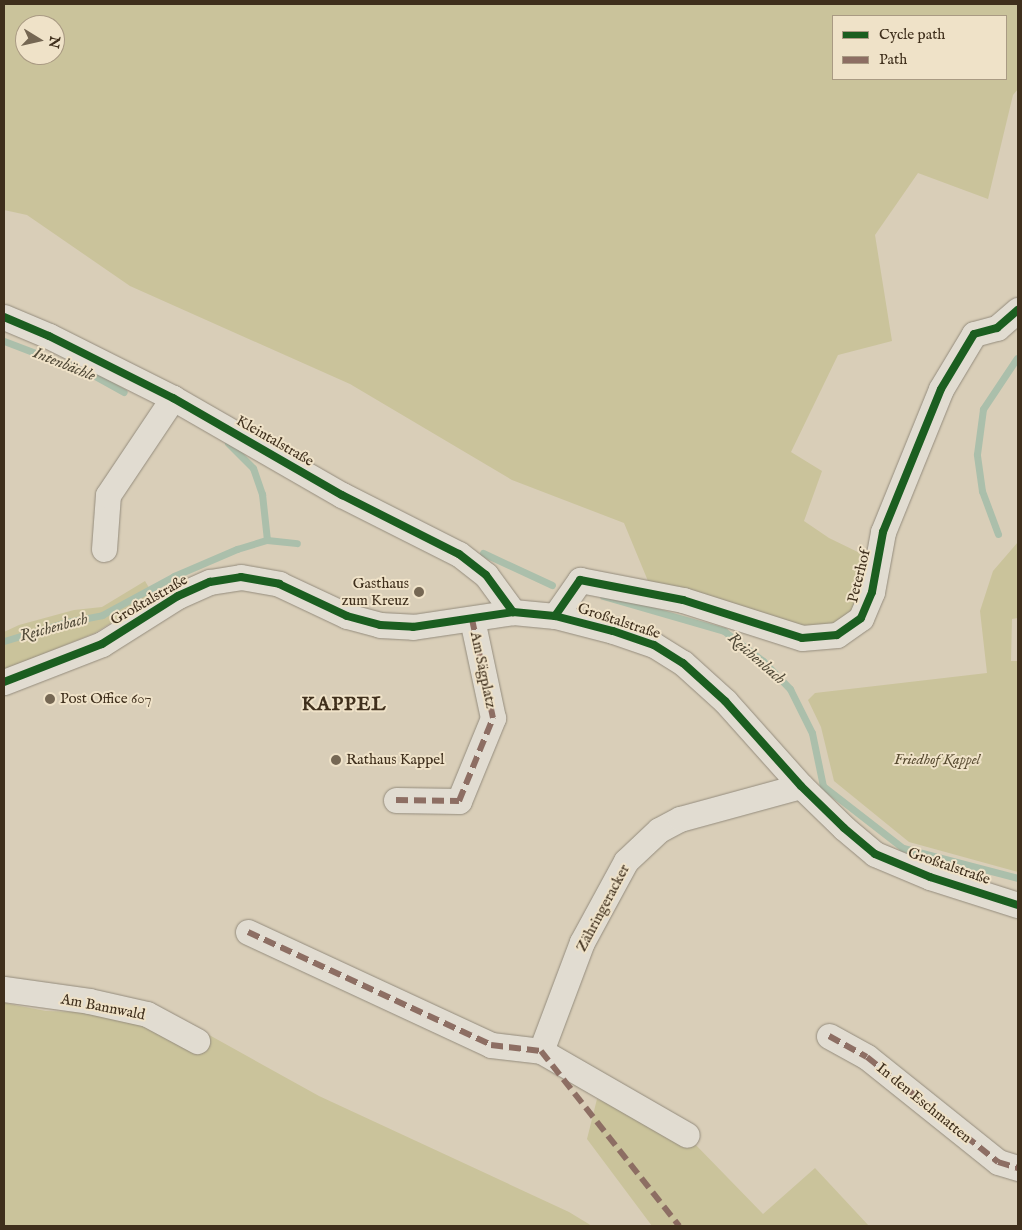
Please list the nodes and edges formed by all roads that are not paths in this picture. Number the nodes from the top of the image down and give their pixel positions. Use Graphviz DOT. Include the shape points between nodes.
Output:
graph roads {
  1 [pos="1018,310"];
  2 [pos="4,317"];
  3 [pos="173,398"];
  4 [pos="104,549"];
  5 [pos="565,603"];
  6 [pos="513,612"];
  7 [pos="472,619"];
  8 [pos="4,682"];
  9 [pos="801,786"];
  10 [pos="396,800"];
  11 [pos="1018,905"];
  12 [pos="248,932"];
  13 [pos="4,988"];
  14 [pos="829,1036"];
  15 [pos="197,1041"];
  16 [pos="541,1051"];
  17 [pos="687,1135"];
  18 [pos="1018,1168"];
  1 -- 5 [label="street, Peterhof" via="997,328 974,334 941,389 883,532 872,592 861,618 837,635 802,638 683,600 580,580"];
  2 -- 3 [label="street, Kleintalstraße"];
  3 -- 4 [label="street" via="108,495"];
  3 -- 6 [label="street, Kleintalstraße" via="342,495 459,554 486,575"];
  5 -- 6 [label="street, Großtalstraße"];
  5 -- 9 [label="street, Großtalstraße" via="613,631 654,645 684,663 725,701"];
  6 -- 7 [label="street, Großtalstraße"];
  7 -- 8 [label="street, Großtalstraße" via="413,627 380,626 348,616 279,584 241,577 210,582 186,592 102,644"];
  7 -- 10 [label="street, Am Sägplatz" via="493,718 490,728 459,800"];
  9 -- 11 [label="street, Großtalstraße" via="875,854 930,877"];
  9 -- 16 [label="street, Zähringeracker" via="680,819 659,830 626,861 582,942"];
  12 -- 16 [label="street" via="491,1045"];
  13 -- 15 [label="street, Am Bannwald" via="147,1014"];
  14 -- 18 [label="street, In den Eschmatten" via="867,1057 998,1162"];
  16 -- 17 [label="street"];
}
